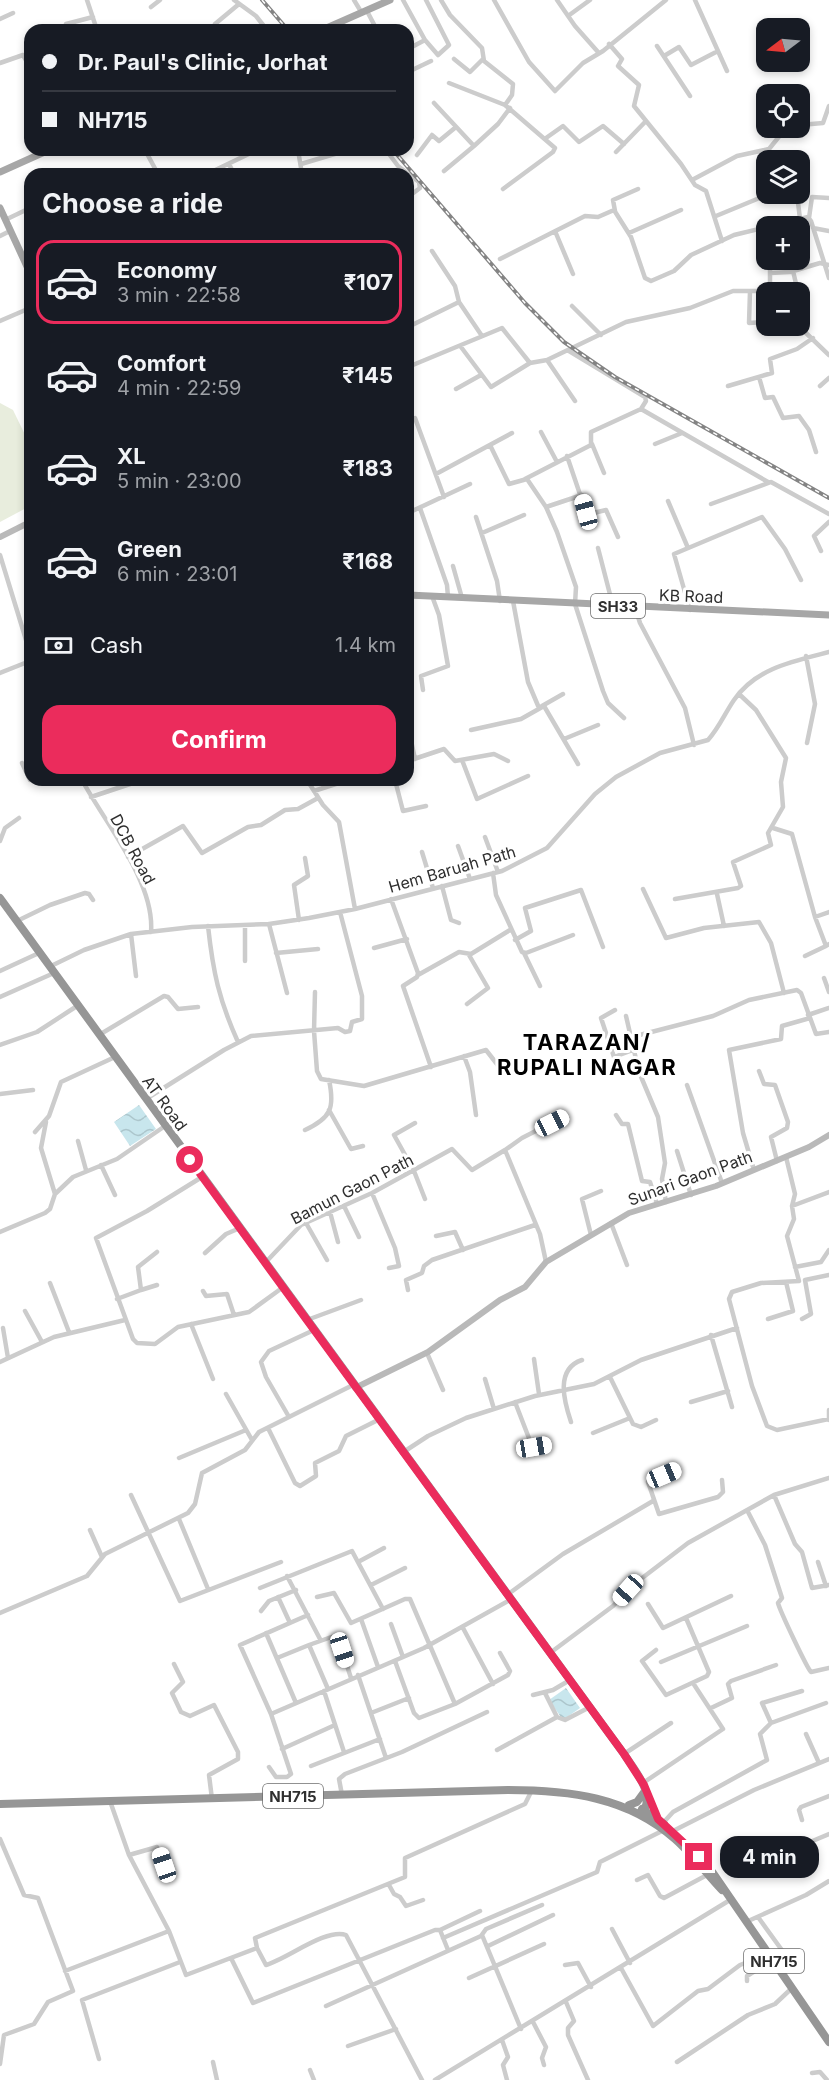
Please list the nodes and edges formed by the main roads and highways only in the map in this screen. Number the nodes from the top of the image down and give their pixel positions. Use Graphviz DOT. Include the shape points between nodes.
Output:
graph roads {
  1 [pos="380,0"];
  2 [pos="390,0"];
  3 [pos="397,0"];
  4 [pos="328,24"];
  5 [pos="336,24"];
  6 [pos="346,24"];
  7 [pos="36,156"];
  8 [pos="0,172"];
  9 [pos="0,208"];
  10 [pos="24,260"];
  11 [pos="414,595"];
  12 [pos="829,615"];
  13 [pos="0,898"];
  14 [pos="644,1787"];
  15 [pos="586,1794"];
  16 [pos="0,1803"];
  17 [pos="629,1804"];
  18 [pos="643,1812"];
  19 [pos="664,1826"];
  20 [pos="722,1890"];
  21 [pos="827,2034"];
  22 [pos="829,2042"];
  1 -- 4 [label="main road"];
  2 -- 5 [label="main road"];
  3 -- 6 [label="main road"];
  7 -- 8 [label="main road"];
  9 -- 10 [label="main road"];
  11 -- 12 [label="main road, KB Road / SH33"];
  13 -- 14 [label="highway, AT Road" via="590,1707"];
  14 -- 17 [label="highway" via="637,1802"];
  14 -- 18 [label="highway"];
  14 -- 19 [label="highway, AT Road"];
  15 -- 16 [label="highway, NH715" via="532,1790"];
  15 -- 17 [label="highway"];
  15 -- 18 [label="highway"];
  17 -- 18 [label="highway"];
  18 -- 19 [label="highway"];
  18 -- 19 [label="highway"];
  19 -- 20 [label="highway"];
  19 -- 20 [label="highway" via="713,1873"];
  20 -- 21 [label="highway, NH715"];
  21 -- 22 [label="highway, NH715"];
}
